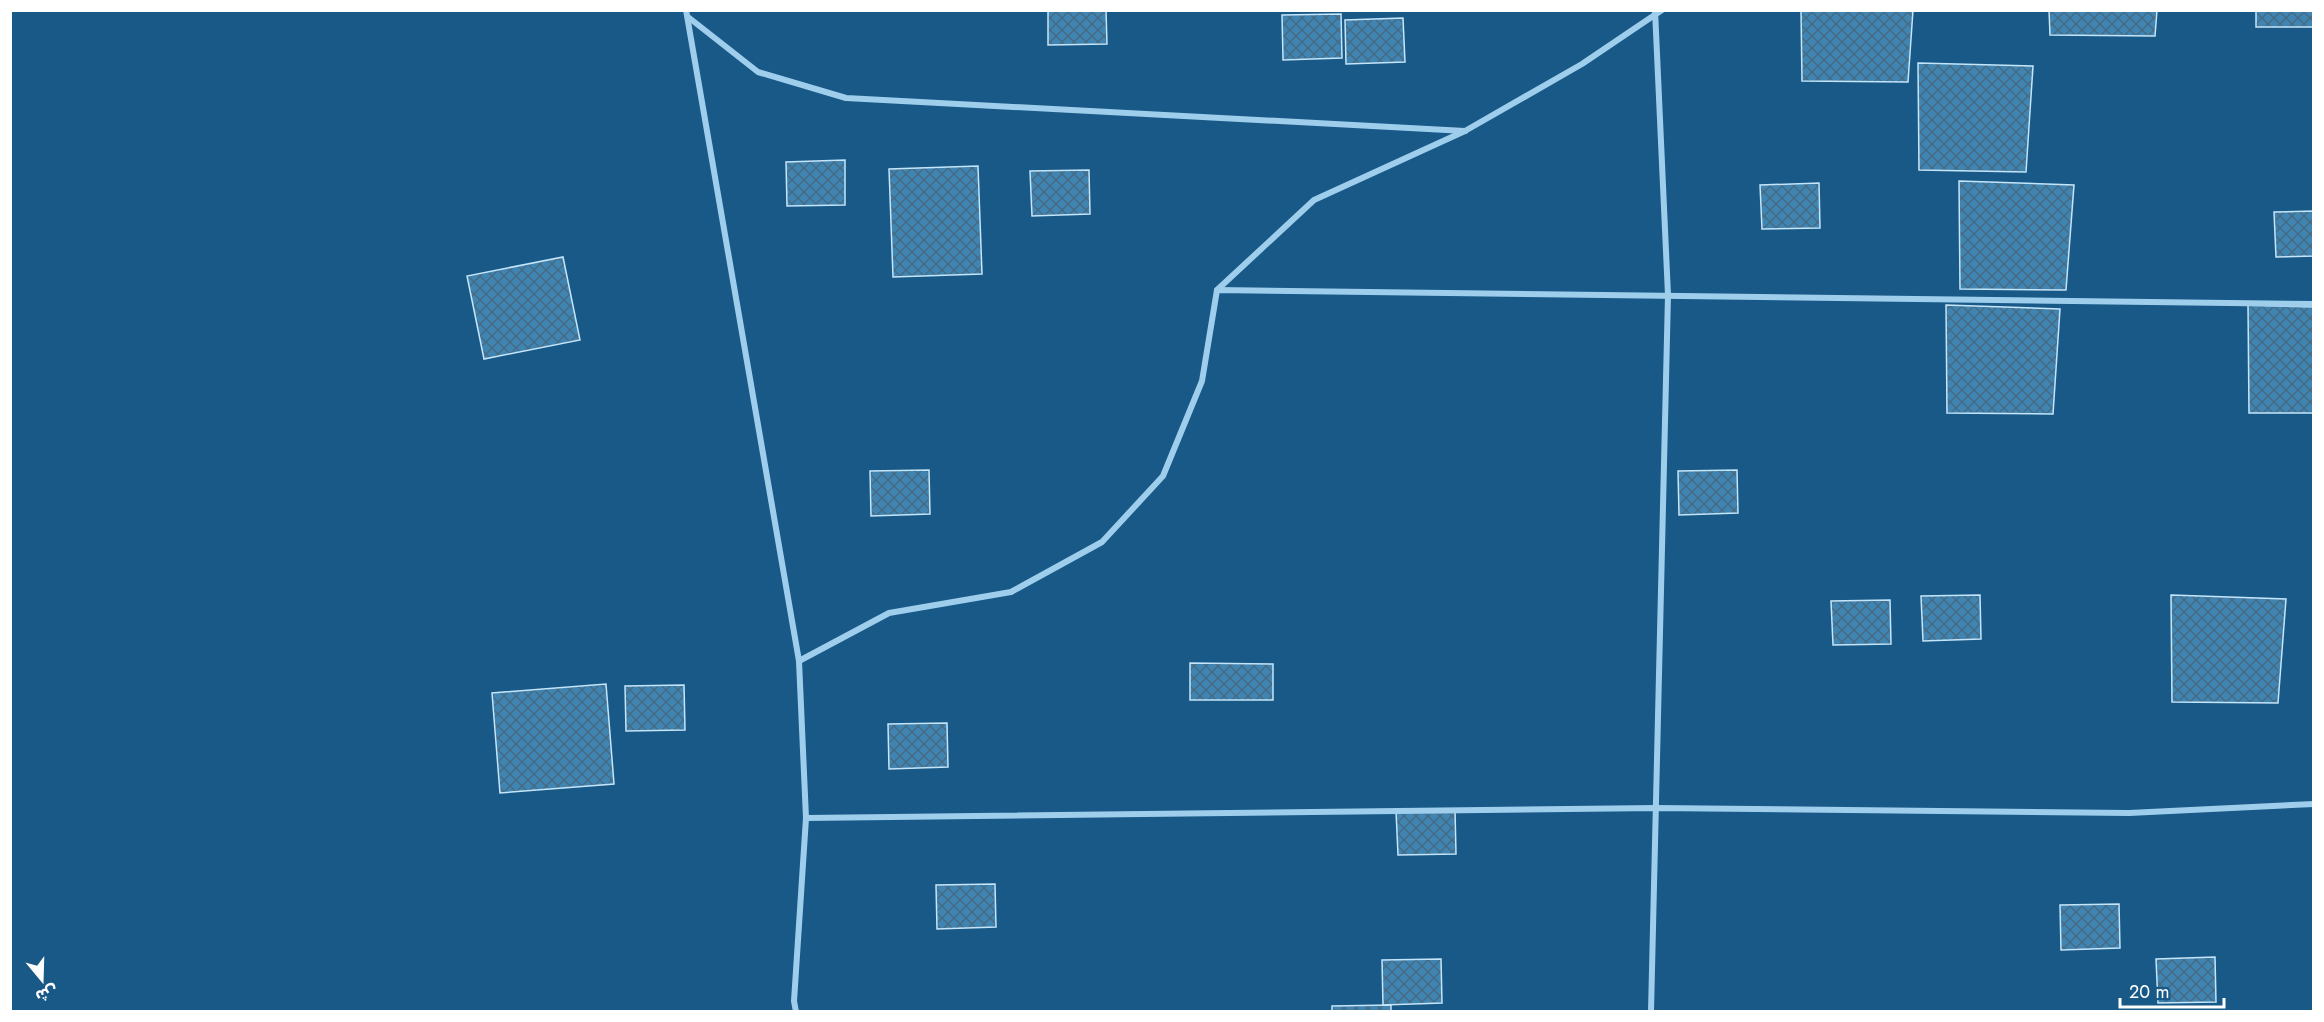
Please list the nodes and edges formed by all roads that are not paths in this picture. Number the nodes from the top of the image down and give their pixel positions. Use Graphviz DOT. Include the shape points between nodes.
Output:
graph roads {
  1 [pos="1662,10"];
  2 [pos="1655,13"];
  3 [pos="687,14"];
  4 [pos="1465,131"];
  5 [pos="1217,290"];
  6 [pos="1668,295"];
  7 [pos="2313,304"];
  8 [pos="799,661"];
  9 [pos="2313,804"];
  10 [pos="1656,808"];
  11 [pos="806,818"];
  12 [pos="796,1011"];
  13 [pos="1651,1011"];
  1 -- 2 [label="street"];
  2 -- 4 [label="street" via="1582,64"];
  2 -- 6 [label="street"];
  3 -- 4 [label="street" via="758,72 846,98"];
  3 -- 8 [label="street"];
  4 -- 5 [label="street" via="1314,200"];
  5 -- 6 [label="street"];
  5 -- 8 [label="street" via="1202,381 1163,476 1102,542 1011,592 889,613"];
  6 -- 7 [label="street"];
  6 -- 10 [label="street"];
  8 -- 11 [label="street"];
  9 -- 10 [label="street" via="2129,813"];
  10 -- 11 [label="street"];
  10 -- 13 [label="street"];
  11 -- 12 [label="street"];
}
